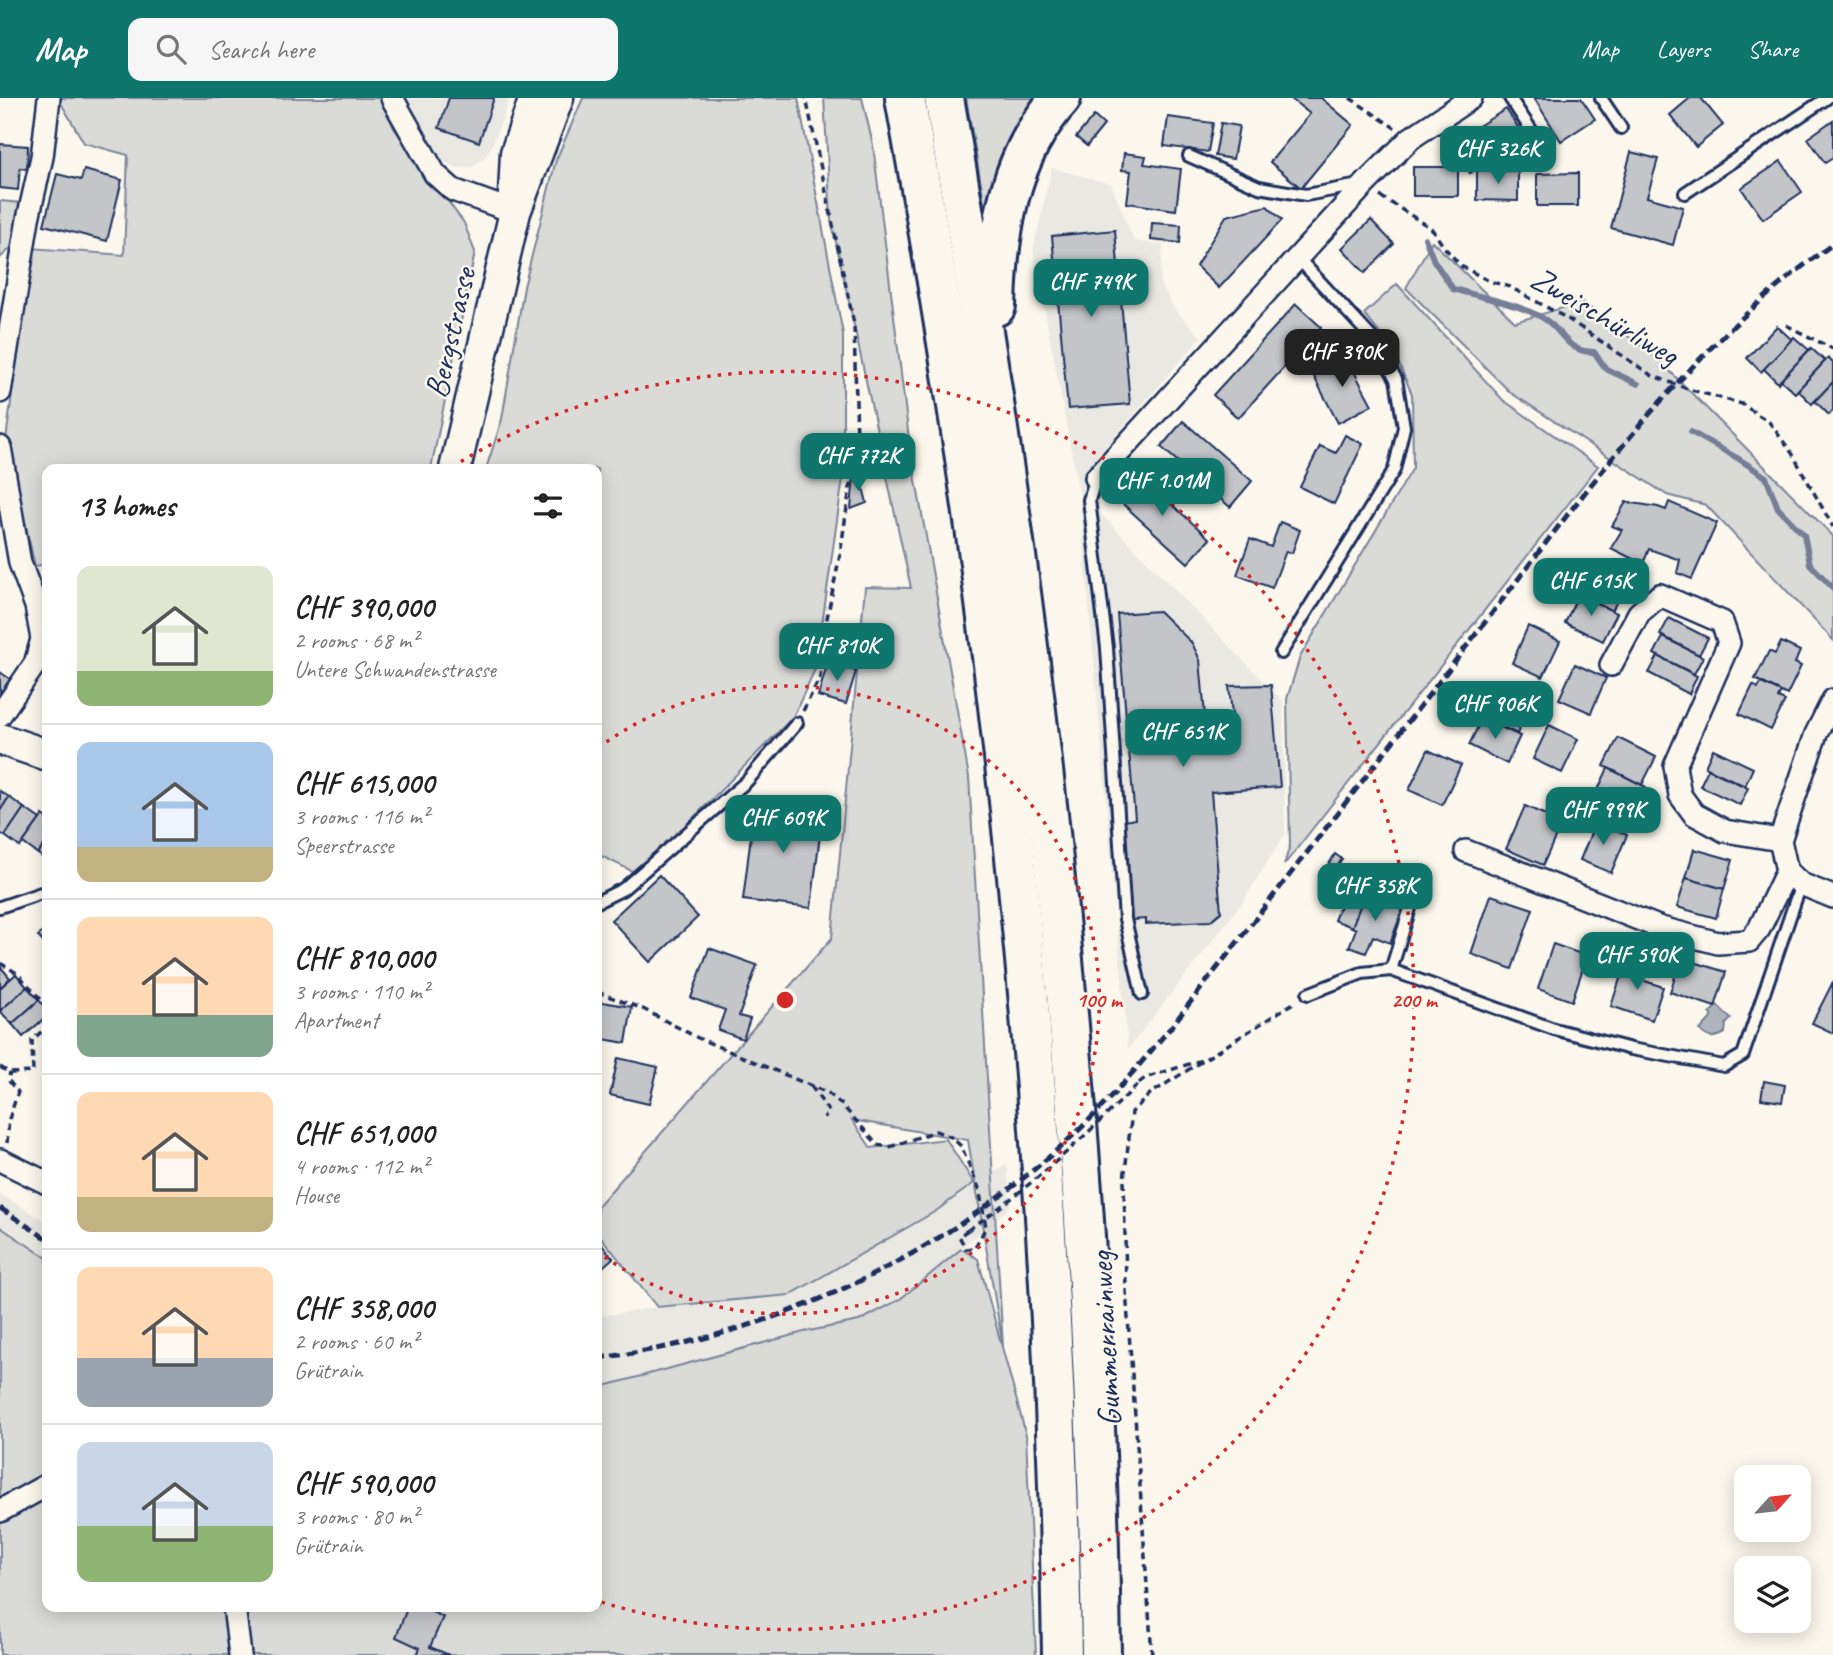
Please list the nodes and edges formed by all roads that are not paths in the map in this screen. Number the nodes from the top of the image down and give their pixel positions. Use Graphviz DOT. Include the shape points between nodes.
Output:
graph roads {
  1 [pos="49,98"];
  2 [pos="392,98"];
  3 [pos="535,98"];
  4 [pos="558,98"];
  5 [pos="903,98"];
  6 [pos="944,98"];
  7 [pos="1061,98"];
  8 [pos="1471,98"];
  9 [pos="1510,98"];
  10 [pos="1601,98"];
  11 [pos="1827,98"];
  12 [pos="1621,128"];
  13 [pos="1542,148"];
  14 [pos="1189,156"];
  15 [pos="1365,184"];
  16 [pos="1685,193"];
  17 [pos="515,212"];
  18 [pos="1297,257"];
  19 [pos="994,389"];
  20 [pos="0,392"];
  21 [pos="0,447"];
  22 [pos="456,464"];
  23 [pos="1096,478"];
  24 [pos="10,561"];
  25 [pos="42,634"];
  26 [pos="42,642"];
  27 [pos="1281,653"];
  28 [pos="1611,665"];
  29 [pos="1833,700"];
  30 [pos="0,715"];
  31 [pos="797,723"];
  32 [pos="0,740"];
  33 [pos="42,753"];
  34 [pos="1780,840"];
  35 [pos="1466,851"];
  36 [pos="1794,877"];
  37 [pos="42,893"];
  38 [pos="1833,897"];
  39 [pos="602,900"];
  40 [pos="1411,905"];
  41 [pos="0,907"];
  42 [pos="1391,970"];
  43 [pos="1142,994"];
  44 [pos="1308,994"];
  45 [pos="2,1161"];
  46 [pos="42,1181"];
  47 [pos="42,1488"];
  48 [pos="0,1511"];
  49 [pos="235,1612"];
  50 [pos="240,1655"];
  51 [pos="1062,1655"];
  52 [pos="1101,1655"];
  1 -- 20 [label="street"];
  2 -- 17 [label="street" via="435,174 453,190"];
  3 -- 17 [label="main road, Bergstrasse" via="516,153"];
  4 -- 17 [label="main road, Bergstrasse"];
  5 -- 51 [label="highway" via="946,334 980,565 1026,971 1050,1309"];
  6 -- 19 [label="highway"];
  7 -- 19 [label="highway" via="1021,158 1005,205 997,267"];
  8 -- 15 [label="street" via="1411,138"];
  9 -- 13 [label="lane"];
  10 -- 12 [label="lane"];
  11 -- 16 [label="lane"];
  14 -- 15 [label="lane" via="1259,187 1306,195"];
  15 -- 18 [label="street"];
  17 -- 22 [label="main road, Bergstrasse"];
  18 -- 23 [label="street"];
  18 -- 27 [label="lane" via="1372,338 1396,379 1404,428 1394,470"];
  19 -- 52 [label="highway" via="1049,815 1072,1065 1096,1465"];
  21 -- 24 [label="street"];
  23 -- 43 [label="lane" via="1088,500 1107,648 1125,919"];
  24 -- 25 [label="street" via="36,606"];
  26 -- 30 [label="street" via="35,664"];
  28 -- 34 [label="street" via="1639,613 1660,595 1722,622 1728,643 1675,766 1679,795 1694,814 1725,831"];
  29 -- 34 [label="street" via="1816,734"];
  31 -- 39 [label="lane" via="747,781 623,889"];
  32 -- 33 [label="main road"];
  34 -- 36 [label="street"];
  35 -- 36 [label="street" via="1661,928 1718,943 1749,941"];
  36 -- 38 [label="street"];
  36 -- 42 [label="lane" via="1743,1055 1724,1066 1554,1030"];
  37 -- 41 [label="lane"];
  40 -- 42 [label="lane"];
  42 -- 44 [label="lane" via="1362,973"];
  45 -- 46 [label="street"];
  47 -- 48 [label="street"];
  49 -- 50 [label="street"];
}
